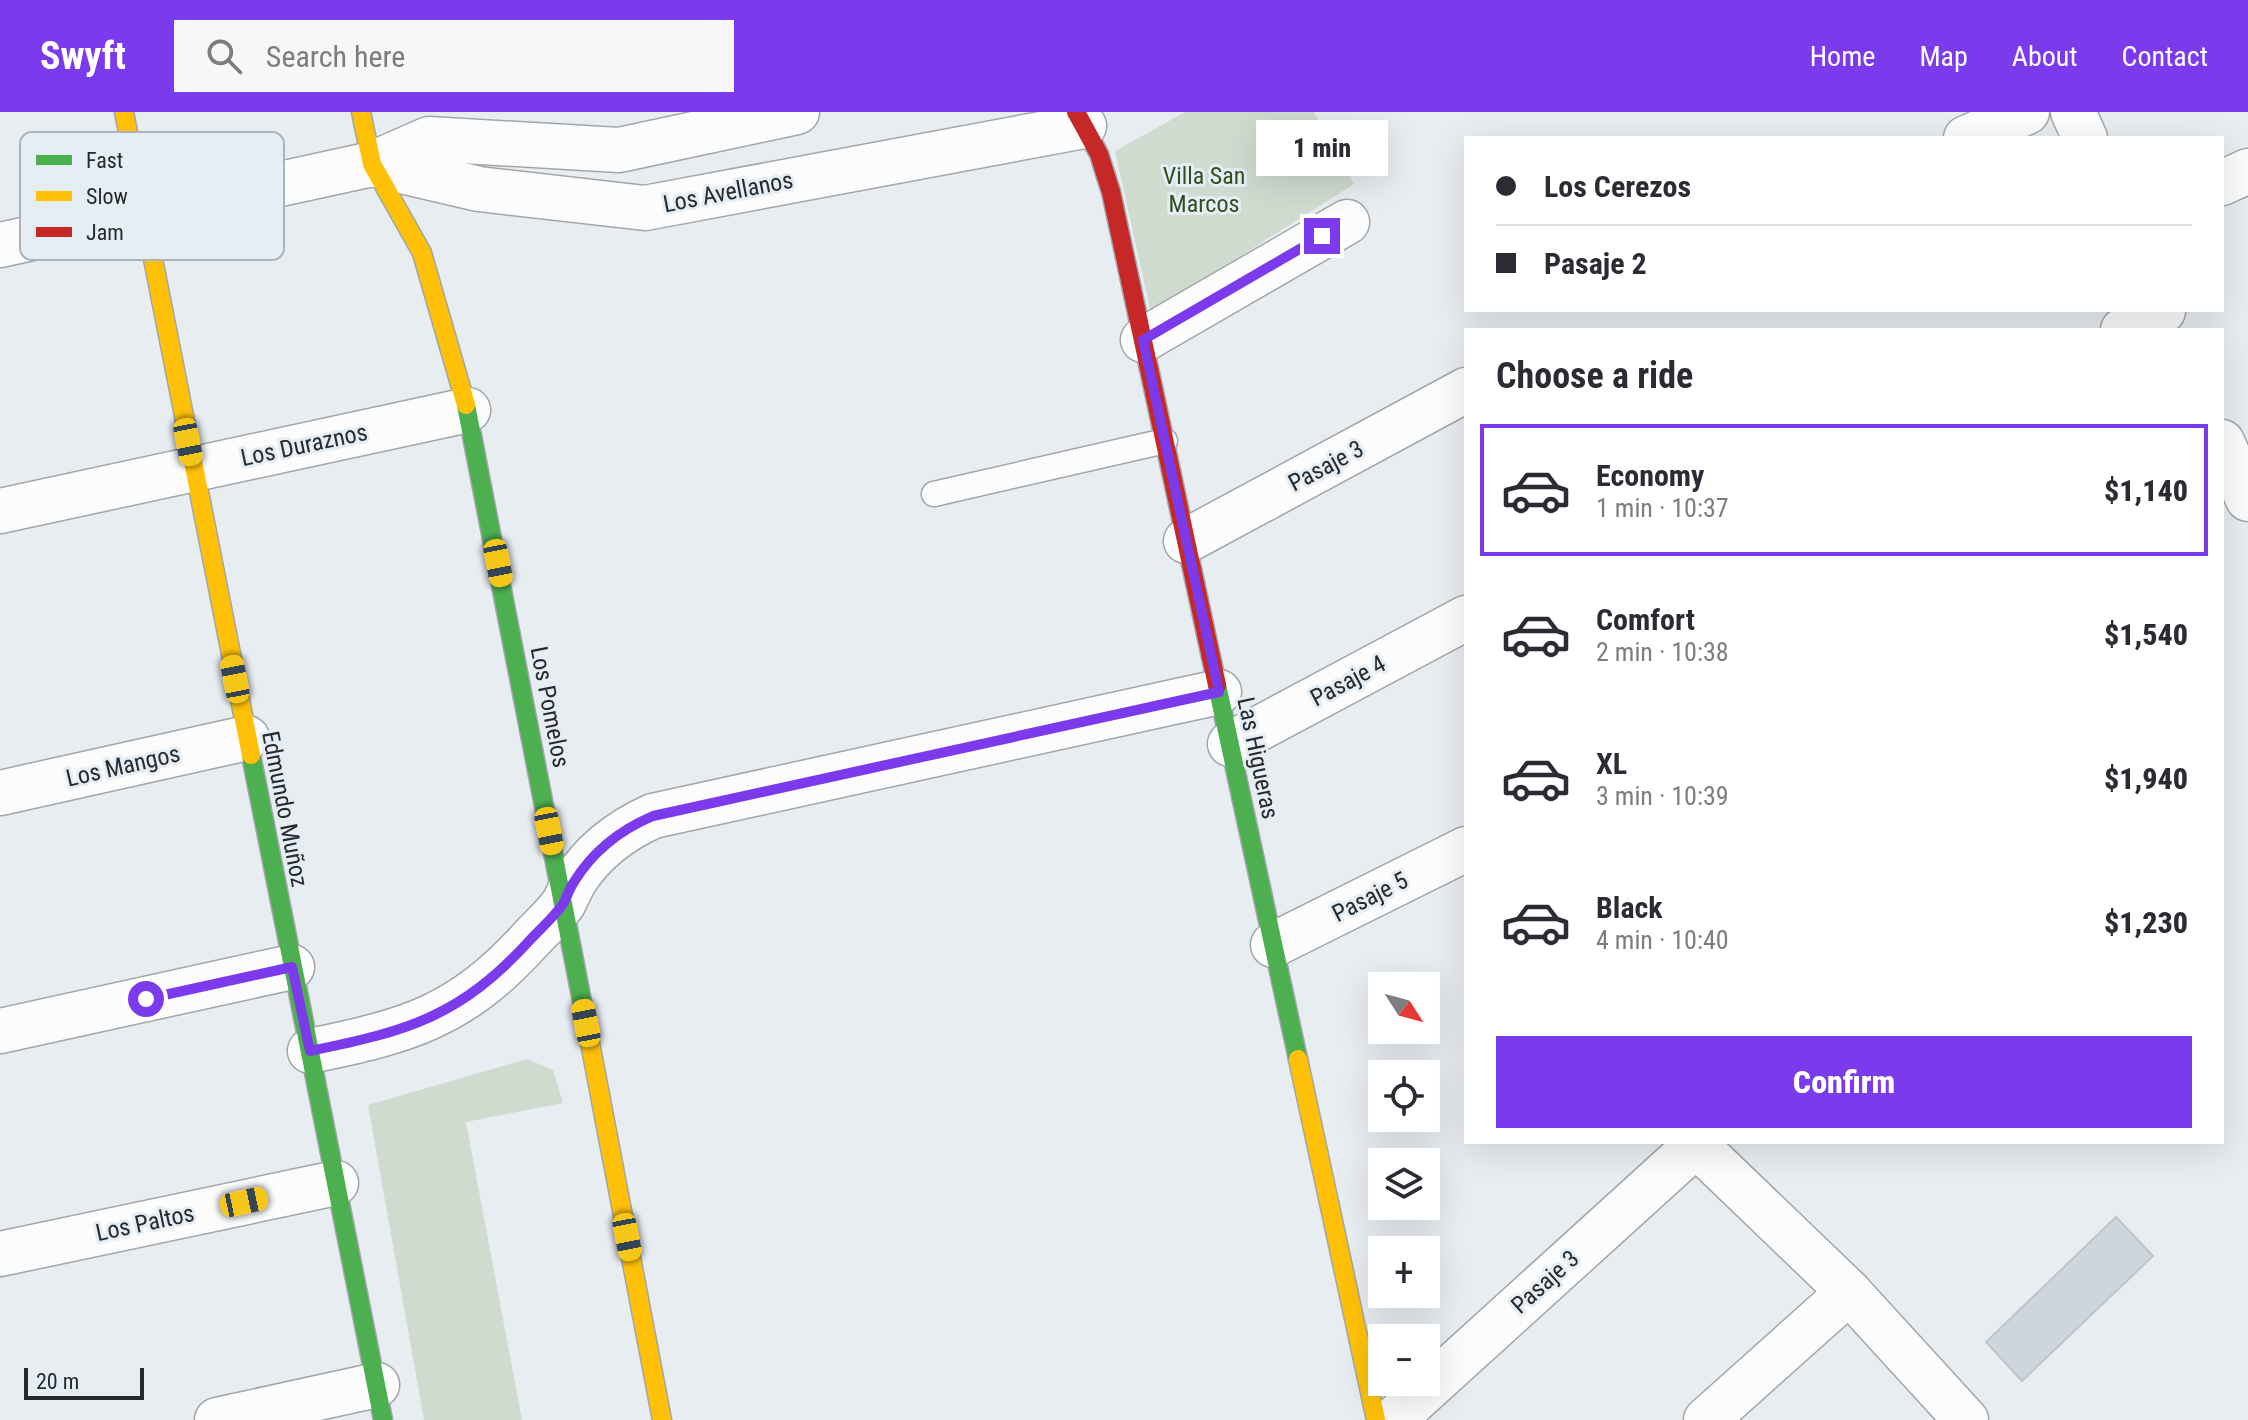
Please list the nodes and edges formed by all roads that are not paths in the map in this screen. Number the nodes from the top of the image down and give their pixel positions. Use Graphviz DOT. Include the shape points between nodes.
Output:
graph roads {
  1 [pos="124,112"];
  2 [pos="361,112"];
  3 [pos="797,112"];
  4 [pos="2027,112"];
  5 [pos="2073,112"];
  6 [pos="1080,119"];
  7 [pos="128,132"];
  8 [pos="1971,136"];
  9 [pos="2084,136"];
  10 [pos="372,164"];
  11 [pos="2248,171"];
  12 [pos="284,182"];
  13 [pos="2224,182"];
  14 [pos="1347,222"];
  15 [pos="20,240"];
  16 [pos="0,245"];
  17 [pos="152,260"];
  18 [pos="2159,312"];
  19 [pos="2127,328"];
  20 [pos="1143,340"];
  21 [pos="1464,391"];
  22 [pos="468,410"];
  23 [pos="1165,441"];
  24 [pos="2230,453"];
  25 [pos="193,469"];
  26 [pos="934,494"];
  27 [pos="2248,499"];
  28 [pos="0,511"];
  29 [pos="1186,541"];
  30 [pos="1464,619"];
  31 [pos="1219,692"];
  32 [pos="247,738"];
  33 [pos="1230,744"];
  34 [pos="0,793"];
  35 [pos="1464,850"];
  36 [pos="563,904"];
  37 [pos="1273,945"];
  38 [pos="292,967"];
  39 [pos="0,1031"];
  40 [pos="310,1051"];
  41 [pos="336,1183"];
  42 [pos="0,1254"];
  43 [pos="1849,1292"];
  44 [pos="380,1403"];
  45 [pos="217,1420"];
  46 [pos="662,1420"];
  47 [pos="1376,1420"];
  48 [pos="1393,1420"];
  49 [pos="1706,1420"];
  50 [pos="1966,1420"];
  1 -- 7 [label="street, Edmundo Muñoz"];
  2 -- 10 [label="street, Los Pomelos"];
  3 -- 10 [label="street, Los Avellanos" via="619,150 429,139"];
  4 -- 8 [label="street"];
  5 -- 9 [label="street"];
  6 -- 10 [label="street, Los Avellanos" via="645,208 479,189"];
  6 -- 20 [label="street, Las Higueras" via="1111,192"];
  10 -- 12 [label="street, Los Avellanos"];
  10 -- 22 [label="street, Los Pomelos" via="422,253"];
  11 -- 13 [label="street"];
  14 -- 20 [label="street"];
  15 -- 16 [label="street, Los Avellanos"];
  17 -- 25 [label="street, Edmundo Muñoz"];
  18 -- 19 [label="street"];
  20 -- 23 [label="street, Las Higueras"];
  21 -- 29 [label="street, Pasaje 3"];
  22 -- 25 [label="street, Los Duraznos"];
  22 -- 36 [label="street, Los Pomelos"];
  23 -- 26 [label="lane"];
  23 -- 29 [label="street, Las Higueras"];
  24 -- 27 [label="street"];
  25 -- 28 [label="street, Los Duraznos"];
  25 -- 32 [label="street, Edmundo Muñoz"];
  29 -- 31 [label="street, Las Higueras"];
  30 -- 33 [label="street, Pasaje 4"];
  31 -- 33 [label="street, Las Higueras"];
  31 -- 36 [label="street" via="653,816 597,853"];
  32 -- 34 [label="street, Los Mangos"];
  32 -- 38 [label="street, Edmundo Muñoz"];
  33 -- 37 [label="street, Las Higueras"];
  35 -- 37 [label="street, Pasaje 5"];
  36 -- 40 [label="street" via="491,979 458,1004 396,1032"];
  36 -- 46 [label="street, Los Pomelos"];
  37 -- 47 [label="street, Las Higueras"];
  38 -- 39 [label="street"];
  38 -- 40 [label="street, Edmundo Muñoz"];
  40 -- 41 [label="street, Edmundo Muñoz"];
  41 -- 42 [label="street, Los Paltos"];
  41 -- 44 [label="street, Edmundo Muñoz"];
  43 -- 48 [label="street, Pasaje 3" via="1696,1145"];
  43 -- 49 [label="street"];
  43 -- 50 [label="street"];
  44 -- 45 [label="street"];
}
